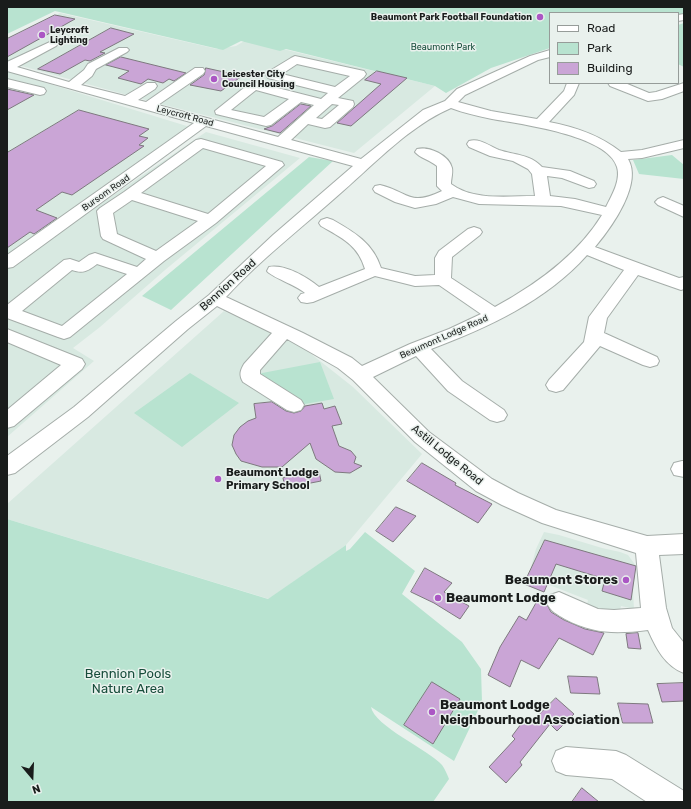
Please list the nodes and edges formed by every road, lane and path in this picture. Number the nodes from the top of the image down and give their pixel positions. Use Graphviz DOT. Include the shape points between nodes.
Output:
graph roads {
  1 [pos="52,48"];
  2 [pos="123,50"];
  3 [pos="549,53"];
  4 [pos="9,65"];
  5 [pos="199,71"];
  6 [pos="102,82"];
  7 [pos="7,83"];
  8 [pos="573,84"];
  9 [pos="616,84"];
  10 [pos="70,86"];
  11 [pos="684,87"];
  12 [pos="49,94"];
  13 [pos="298,98"];
  14 [pos="329,99"];
  15 [pos="127,101"];
  16 [pos="450,104"];
  17 [pos="148,106"];
  18 [pos="306,120"];
  19 [pos="205,121"];
  20 [pos="540,124"];
  21 [pos="281,142"];
  22 [pos="474,144"];
  23 [pos="684,144"];
  24 [pos="670,147"];
  25 [pos="422,152"];
  26 [pos="618,156"];
  27 [pos="684,156"];
  28 [pos="363,164"];
  29 [pos="538,171"];
  30 [pos="589,184"];
  31 [pos="133,187"];
  32 [pos="380,188"];
  33 [pos="452,192"];
  34 [pos="543,200"];
  35 [pos="663,202"];
  36 [pos="684,212"];
  37 [pos="611,213"];
  38 [pos="216,215"];
  39 [pos="327,223"];
  40 [pos="474,232"];
  41 [pos="585,249"];
  42 [pos="158,258"];
  43 [pos="7,263"];
  44 [pos="635,267"];
  45 [pos="275,271"];
  46 [pos="374,271"];
  47 [pos="139,273"];
  48 [pos="443,280"];
  49 [pos="684,282"];
  50 [pos="215,299"];
  51 [pos="494,315"];
  52 [pos="284,331"];
  53 [pos="7,335"];
  54 [pos="596,336"];
  55 [pos="419,348"];
  56 [pos="650,362"];
  57 [pos="360,375"];
  58 [pos="556,385"];
  59 [pos="294,405"];
  60 [pos="497,415"];
  61 [pos="7,421"];
  62 [pos="7,467"];
  63 [pos="684,544"];
  64 [pos="647,546"];
  65 [pos="559,603"];
  66 [pos="655,618"];
  67 [pos="684,661"];
  68 [pos="566,761"];
  69 [pos="674,802"];
  1 -- 4 [label="street" via="32,62"];
  2 -- 10 [label="street" via="92,67"];
  3 -- 16 [label="street" via="461,92"];
  4 -- 10 [label="street, Leycroft Road" via="27,74"];
  5 -- 17 [label="street"];
  6 -- 15 [label="street" via="146,89"];
  7 -- 12 [label="street"];
  8 -- 20 [label="street" via="570,92"];
  9 -- 11 [label="street" via="648,97"];
  10 -- 15 [label="street, Leycroft Road"];
  13 -- 13 [label="street" via="266,122 221,111 254,86"];
  13 -- 14 [label="street"];
  14 -- 14 [label="street" via="331,90 272,75 295,60 360,74"];
  14 -- 18 [label="street"];
  14 -- 18 [label="street" via="348,104 325,124"];
  15 -- 17 [label="street, Leycroft Road"];
  16 -- 20 [label="street" via="490,115"];
  16 -- 28 [label="street, Bennion Road" via="428,113"];
  17 -- 19 [label="street, Leycroft Road"];
  18 -- 21 [label="street"];
  19 -- 21 [label="street, Leycroft Road"];
  19 -- 31 [label="street, Bursom Road"];
  20 -- 26 [label="street" via="590,139"];
  21 -- 28 [label="street, Leycroft Road"];
  22 -- 29 [label="street" via="495,153 518,158"];
  23 -- 24 [label="street"];
  24 -- 26 [label="street" via="642,154"];
  24 -- 27 [label="street"];
  25 -- 33 [label="street" via="443,165 444,186"];
  26 -- 37 [label="street, Beaumont Lodge Road" via="626,167 625,182"];
  28 -- 50 [label="street, Bennion Road"];
  29 -- 30 [label="street" via="564,174"];
  29 -- 34 [label="street"];
  31 -- 38 [label="street"];
  31 -- 38 [label="street" via="201,143 278,165"];
  31 -- 42 [label="street" via="105,211 109,236"];
  31 -- 43 [label="street, Bursom Road"];
  32 -- 33 [label="street" via="402,201 418,204 433,201"];
  33 -- 34 [label="street" via="487,199"];
  34 -- 37 [label="street" via="570,203"];
  35 -- 36 [label="street"];
  37 -- 41 [label="street, Beaumont Lodge Road"];
  38 -- 42 [label="street"];
  39 -- 46 [label="street" via="357,240 368,254"];
  40 -- 48 [label="street" via="445,254"];
  41 -- 44 [label="street"];
  41 -- 51 [label="street, Beaumont Lodge Road" via="542,286"];
  42 -- 47 [label="street"];
  44 -- 49 [label="street" via="681,285"];
  44 -- 54 [label="street" via="598,317 595,324"];
  45 -- 46 [label="street" via="300,280 312,296"];
  46 -- 48 [label="street" via="415,281"];
  47 -- 47 [label="street" via="64,333 9,312 70,264 81,268 95,258"];
  48 -- 51 [label="street"];
  50 -- 52 [label="street, Astill Lodge Road"];
  50 -- 62 [label="street, Bennion Road" via="81,412"];
  51 -- 55 [label="street, Beaumont Lodge Road"];
  52 -- 57 [label="street, Astill Lodge Road" via="345,363"];
  52 -- 59 [label="street" via="251,369 250,377"];
  53 -- 61 [label="street" via="75,364"];
  54 -- 56 [label="street"];
  54 -- 58 [label="street"];
  55 -- 57 [label="street, Beaumont Lodge Road"];
  55 -- 60 [label="street" via="455,386"];
  57 -- 64 [label="street, Astill Lodge Road" via="422,437 484,485 550,517"];
  63 -- 64 [label="street, Astill Lodge Road"];
  64 -- 66 [label="street"];
  65 -- 66 [label="street" via="590,618 601,620"];
  66 -- 67 [label="street" via="667,642"];
  68 -- 69 [label="street" via="616,765"];
}
